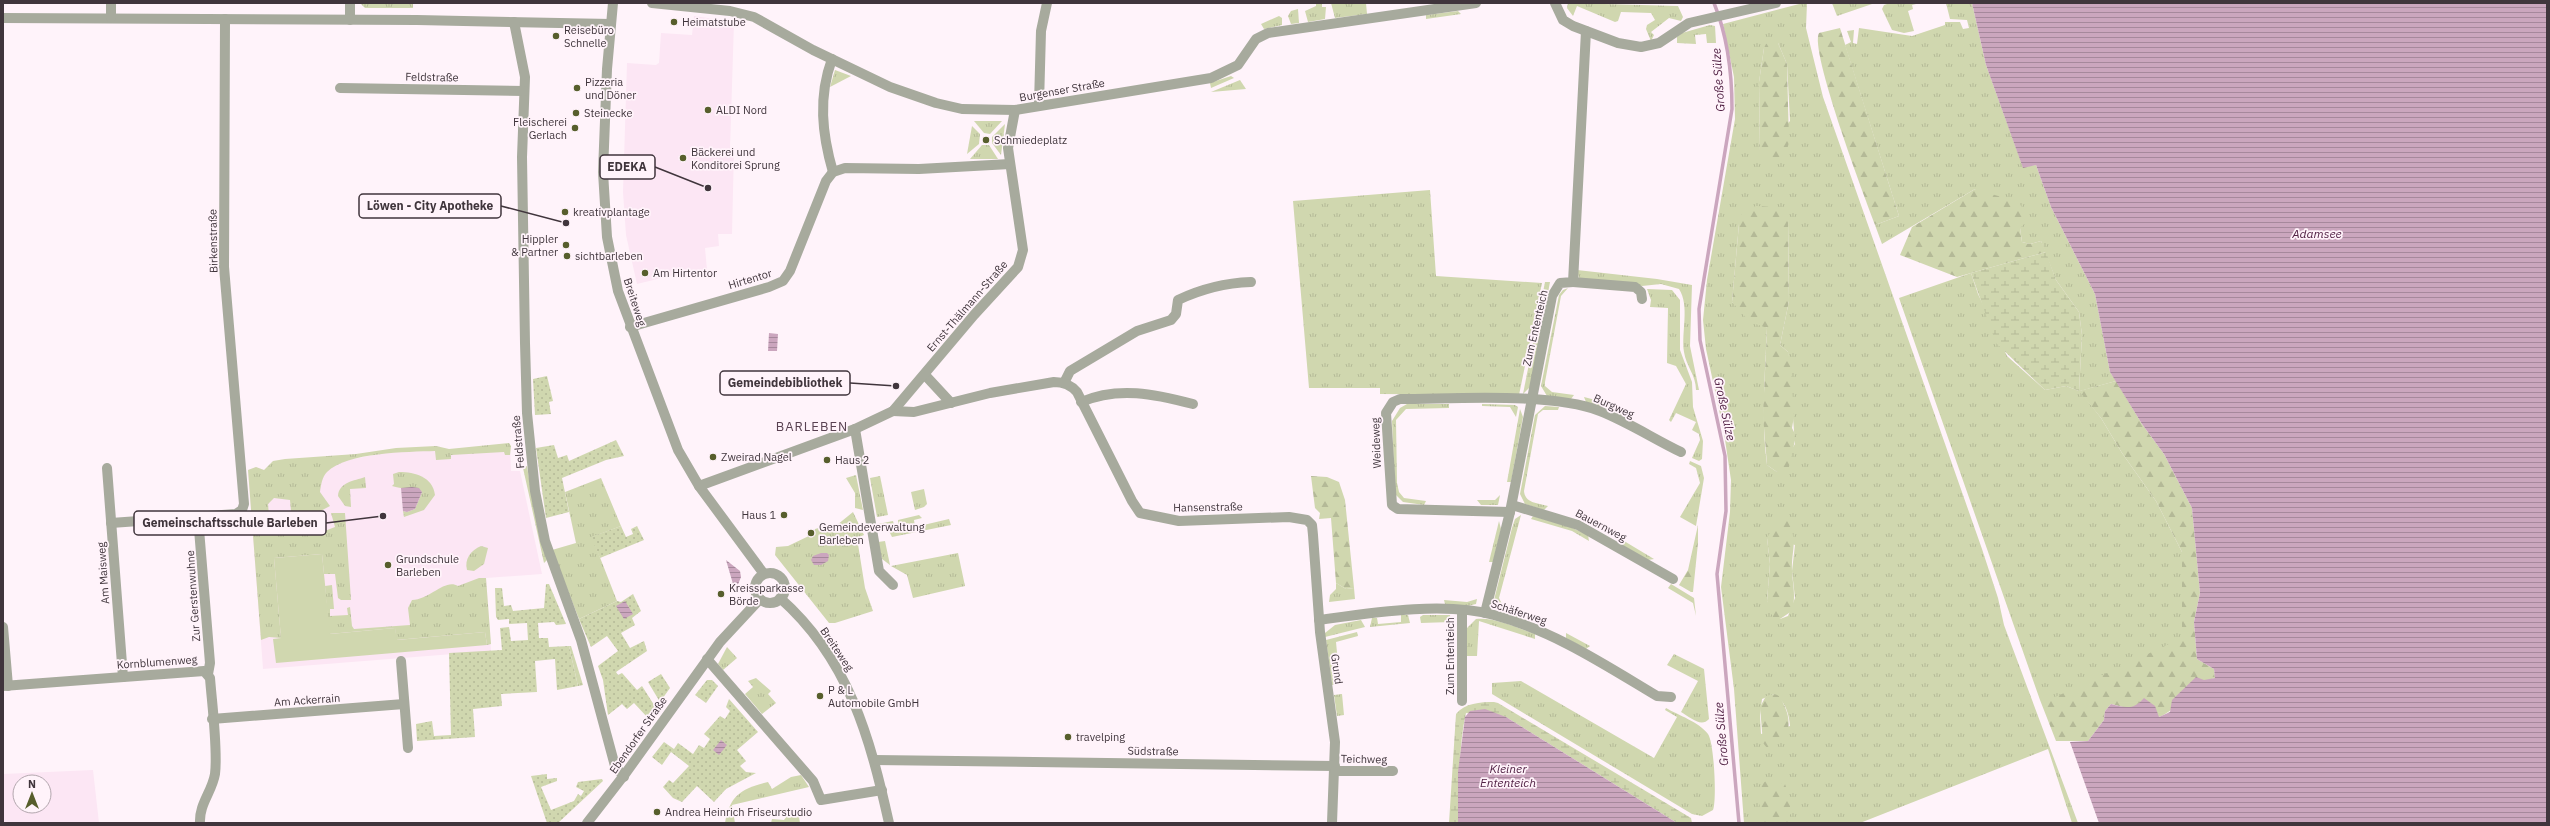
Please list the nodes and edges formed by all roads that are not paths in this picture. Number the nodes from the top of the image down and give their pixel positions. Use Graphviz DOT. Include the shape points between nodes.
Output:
graph roads {
  1 [pos="111,3"];
  2 [pos="350,3"];
  3 [pos="613,3"];
  4 [pos="652,3"];
  5 [pos="1048,3"];
  6 [pos="1476,3"];
  7 [pos="1555,3"];
  8 [pos="1776,3"];
  9 [pos="3,18"];
  10 [pos="111,18"];
  11 [pos="225,19"];
  12 [pos="350,20"];
  13 [pos="514,22"];
  14 [pos="611,24"];
  15 [pos="1586,32"];
  16 [pos="832,59"];
  17 [pos="340,88"];
  18 [pos="524,91"];
  19 [pos="1039,104"];
  20 [pos="1015,110"];
  21 [pos="1010,164"];
  22 [pos="833,172"];
  23 [pos="1250,282"];
  24 [pos="1573,282"];
  25 [pos="1642,299"];
  26 [pos="630,327"];
  27 [pos="925,375"];
  28 [pos="1064,383"];
  29 [pos="1532,400"];
  30 [pos="1081,402"];
  31 [pos="951,403"];
  32 [pos="1193,404"];
  33 [pos="893,411"];
  34 [pos="855,429"];
  35 [pos="1681,452"];
  36 [pos="107,468"];
  37 [pos="699,486"];
  38 [pos="1511,509"];
  39 [pos="198,517"];
  40 [pos="1307,520"];
  41 [pos="111,523"];
  42 [pos="764,574"];
  43 [pos="1673,579"];
  44 [pos="893,585"];
  45 [pos="780,598"];
  46 [pos="760,599"];
  47 [pos="1462,611"];
  48 [pos="1485,613"];
  49 [pos="1319,620"];
  50 [pos="3,627"];
  51 [pos="706,659"];
  52 [pos="401,661"];
  53 [pos="208,674"];
  54 [pos="123,677"];
  55 [pos="6,686"];
  56 [pos="1671,697"];
  57 [pos="1462,701"];
  58 [pos="404,704"];
  59 [pos="212,719"];
  60 [pos="408,748"];
  61 [pos="874,760"];
  62 [pos="1335,768"];
  63 [pos="1393,771"];
  64 [pos="624,777"];
  65 [pos="882,790"];
  66 [pos="200,823"];
  67 [pos="587,823"];
  68 [pos="889,823"];
  69 [pos="1332,823"];
  1 -- 10 [label="street"];
  2 -- 12 [label="street"];
  3 -- 14 [label="street, Breiteweg"];
  4 -- 16 [label="street, Burgenser Straße" via="745,14 765,22"];
  5 -- 19 [label="street" via="1041,31"];
  6 -- 19 [label="street, Burgenser Straße" via="1268,33 1256,39 1238,65 1211,78"];
  7 -- 15 [label="street" via="1563,20"];
  8 -- 15 [label="street" via="1685,25 1659,43 1641,47 1618,43"];
  9 -- 10 [label="street"];
  10 -- 11 [label="street"];
  11 -- 12 [label="street"];
  11 -- 39 [label="street, Birkenstraße" via="224,266 244,504 242,510 236,514"];
  12 -- 13 [label="street"];
  13 -- 14 [label="street"];
  13 -- 18 [label="street, Feldstraße" via="523,64"];
  14 -- 26 [label="street, Breiteweg" via="604,121 605,220 612,267"];
  15 -- 24 [label="street"];
  16 -- 20 [label="street, Burgenser Straße" via="890,87 936,103 962,109"];
  16 -- 22 [label="street" via="825,85 822,126"];
  17 -- 18 [label="street, Feldstraße"];
  18 -- 64 [label="street, Feldstraße" via="522,157 525,336 527,413 534,491 545,541 581,640 615,766"];
  19 -- 20 [label="street, Burgenser Straße"];
  20 -- 21 [label="street, Ernst-Thälmann-Straße" via="1008,148"];
  21 -- 22 [label="street" via="919,169 845,168"];
  21 -- 27 [label="street, Ernst-Thälmann-Straße" via="1021,227 1021,261"];
  22 -- 26 [label="street, Hirtentor" via="826,181 790,272 783,281"];
  23 -- 28 [label="street" via="1228,283 1194,292 1178,300 1176,314 1171,320 1137,331 1070,371"];
  24 -- 25 [label="street" via="1634,287 1641,292"];
  24 -- 29 [label="street, Zum Ententeich" via="1560,284 1552,296"];
  26 -- 37 [label="street, Breiteweg" via="671,435"];
  27 -- 31 [label="street"];
  27 -- 33 [label="street, Ernst-Thälmann-Straße"];
  28 -- 30 [label="street, Hansenstraße" via="1071,386"];
  28 -- 31 [label="street" via="1014,388"];
  29 -- 35 [label="street, Burgweg" via="1569,403 1600,411"];
  29 -- 38 [label="street, Zum Ententeich"];
  29 -- 38 [label="street, Weideweg" via="1400,399 1393,402 1386,413 1392,505 1398,508"];
  30 -- 32 [label="street" via="1102,393 1148,394"];
  30 -- 40 [label="street, Hansenstraße" via="1140,513 1179,521 1289,517"];
  31 -- 33 [label="street" via="914,412"];
  33 -- 34 [label="street, Ernst-Thälmann-Straße"];
  34 -- 37 [label="street, Ernst-Thälmann-Straße"];
  34 -- 44 [label="street" via="879,571"];
  36 -- 41 [label="street, Am Maisweg"];
  37 -- 42 [label="street, Breiteweg"];
  38 -- 43 [label="street, Bauernweg" via="1578,525"];
  38 -- 48 [label="street, Zum Ententeich"];
  39 -- 41 [label="street"];
  39 -- 53 [label="street, Zur Gerstenwuhne" via="210,663"];
  40 -- 49 [label="street, Grund" via="1312,525"];
  41 -- 54 [label="street, Am Maisweg"];
  42 -- 45 [label="street" via="774,573 782,579 785,589"];
  42 -- 46 [label="street" via="755,586"];
  45 -- 46 [label="street" via="770,602"];
  45 -- 61 [label="street, Breiteweg" via="802,621 839,673 861,716"];
  46 -- 51 [label="street, Ebendorfer Straße"];
  47 -- 48 [label="street, Schäferweg"];
  47 -- 49 [label="street, Schäferweg" via="1403,610"];
  47 -- 57 [label="street, Zum Ententeich"];
  48 -- 56 [label="street, Schäferweg" via="1551,635 1657,696"];
  49 -- 62 [label="street, Grund" via="1334,730"];
  50 -- 55 [label="street"];
  51 -- 64 [label="street, Ebendorfer Straße"];
  51 -- 65 [label="street" via="813,781 821,800"];
  52 -- 58 [label="street"];
  53 -- 54 [label="street, Kornblumenweg" via="199,671"];
  53 -- 59 [label="street, Kornblumenweg"];
  54 -- 55 [label="street, Kornblumenweg"];
  58 -- 59 [label="street, Am Ackerrain"];
  58 -- 60 [label="street"];
  59 -- 66 [label="street, Kornblumenweg" via="215,774 200,810"];
  61 -- 62 [label="street, Südstraße"];
  61 -- 65 [label="street, Breiteweg"];
  62 -- 63 [label="street, Teichweg"];
  62 -- 69 [label="street, Grund"];
  64 -- 67 [label="street, Ebendorfer Straße"];
  65 -- 68 [label="street, Breiteweg"];
}
